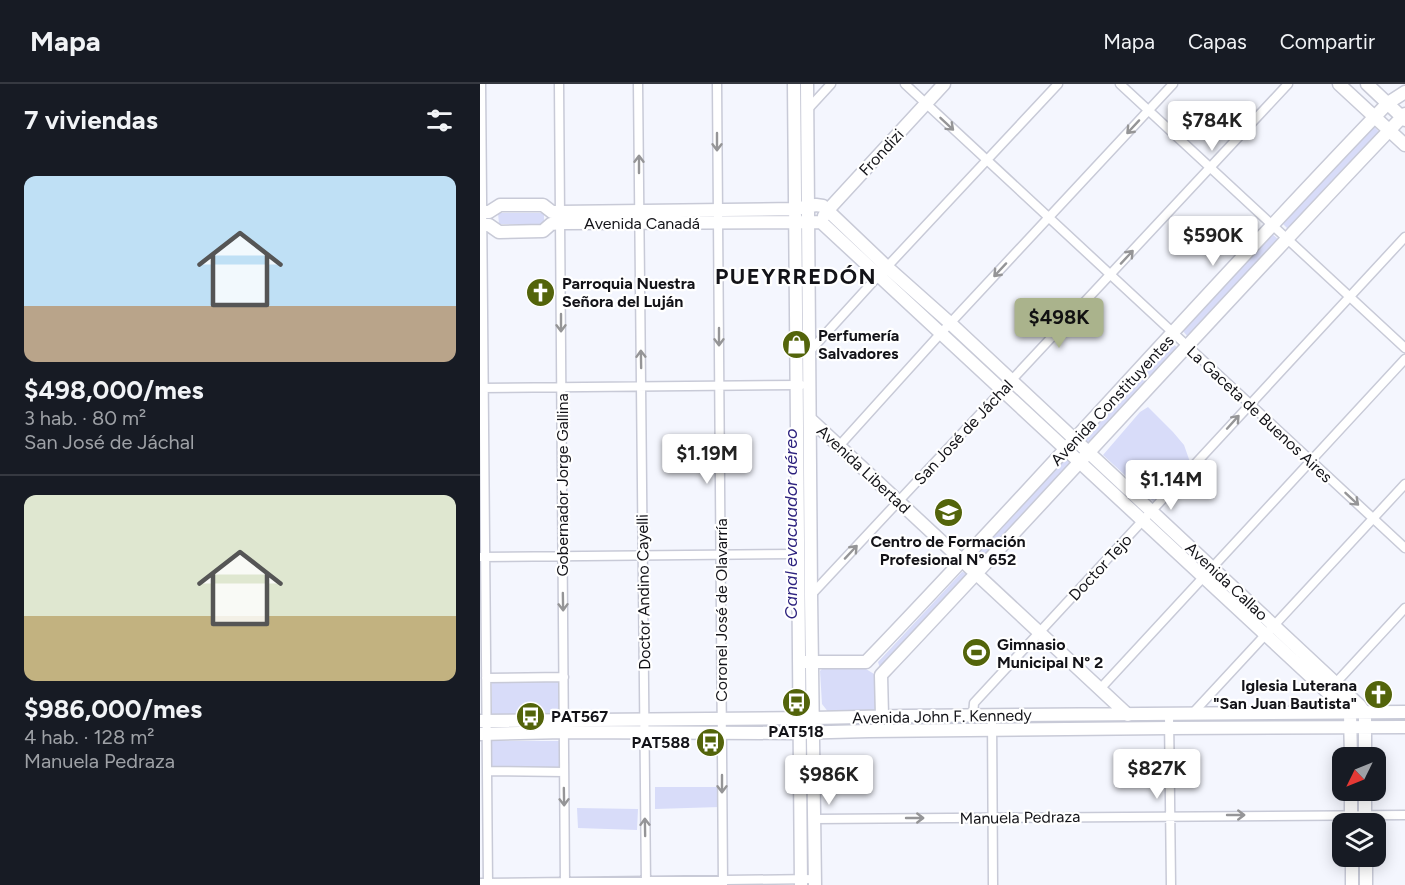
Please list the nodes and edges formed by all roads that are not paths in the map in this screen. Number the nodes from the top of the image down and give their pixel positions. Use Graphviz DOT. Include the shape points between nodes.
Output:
graph roads {
  1 [pos="481,84"];
  2 [pos="559,84"];
  3 [pos="638,84"];
  4 [pos="717,84"];
  5 [pos="794,84"];
  6 [pos="807,84"];
  7 [pos="831,84"];
  8 [pos="905,84"];
  9 [pos="944,84"];
  10 [pos="1058,84"];
  11 [pos="1120,84"];
  12 [pos="1173,84"];
  13 [pos="1288,84"];
  14 [pos="1339,84"];
  15 [pos="1367,84"];
  16 [pos="1405,86"];
  17 [pos="1405,92"];
  18 [pos="1388,103"];
  19 [pos="926,104"];
  20 [pos="808,110"];
  21 [pos="1149,110"];
  22 [pos="1375,117"];
  23 [pos="1404,117"];
  24 [pos="1389,131"];
  25 [pos="1405,145"];
  26 [pos="986,160"];
  27 [pos="1210,168"];
  28 [pos="808,207"];
  29 [pos="828,210"];
  30 [pos="795,215"];
  31 [pos="718,216"];
  32 [pos="560,217"];
  33 [pos="640,217"];
  34 [pos="481,218"];
  35 [pos="1049,218"];
  36 [pos="815,222"];
  37 [pos="1272,225"];
  38 [pos="1405,237"];
  39 [pos="1287,238"];
  40 [pos="883,271"];
  41 [pos="1110,275"];
  42 [pos="1350,297"];
  43 [pos="950,323"];
  44 [pos="941,333"];
  45 [pos="1173,333"];
  46 [pos="1186,346"];
  47 [pos="1405,348"];
  48 [pos="810,351"];
  49 [pos="1405,359"];
  50 [pos="1012,380"];
  51 [pos="810,385"];
  52 [pos="719,386"];
  53 [pos="797,386"];
  54 [pos="641,387"];
  55 [pos="482,388"];
  56 [pos="561,388"];
  57 [pos="1003,390"];
  58 [pos="1250,404"];
  59 [pos="810,419"];
  60 [pos="1075,440"];
  61 [pos="839,446"];
  62 [pos="1066,449"];
  63 [pos="1089,452"];
  64 [pos="1311,461"];
  65 [pos="1080,462"];
  66 [pos="1405,484"];
  67 [pos="899,501"];
  68 [pos="1152,511"];
  69 [pos="1373,519"];
  70 [pos="1143,521"];
  71 [pos="1405,548"];
  72 [pos="720,555"];
  73 [pos="798,555"];
  74 [pos="562,556"];
  75 [pos="643,556"];
  76 [pos="483,557"];
  77 [pos="962,560"];
  78 [pos="1213,568"];
  79 [pos="977,574"];
  80 [pos="1203,577"];
  81 [pos="811,595"];
  82 [pos="1405,608"];
  83 [pos="1275,626"];
  84 [pos="1040,632"];
  85 [pos="1266,635"];
  86 [pos="799,662"];
  87 [pos="813,662"];
  88 [pos="866,662"];
  89 [pos="881,675"];
  90 [pos="564,677"];
  91 [pos="486,678"];
  92 [pos="1336,683"];
  93 [pos="881,689"];
  94 [pos="1100,689"];
  95 [pos="1327,693"];
  96 [pos="1405,712"];
  97 [pos="1350,713"];
  98 [pos="1365,713"];
  99 [pos="973,715"];
  100 [pos="992,715"];
  101 [pos="1128,715"];
  102 [pos="1192,715"];
  103 [pos="882,716"];
  104 [pos="905,716"];
  105 [pos="800,718"];
  106 [pos="813,718"];
  107 [pos="644,719"];
  108 [pos="722,720"];
  109 [pos="1169,721"];
  110 [pos="564,726"];
  111 [pos="483,727"];
  112 [pos="1350,727"];
  113 [pos="1365,727"];
  114 [pos="1405,727"];
  115 [pos="869,730"];
  116 [pos="992,730"];
  117 [pos="644,732"];
  118 [pos="813,732"];
  119 [pos="722,733"];
  120 [pos="800,733"];
  121 [pos="1351,747"];
  122 [pos="1365,747"];
  123 [pos="487,771"];
  124 [pos="564,772"];
  125 [pos="1170,815"];
  126 [pos="1405,815"];
  127 [pos="1386,817"];
  128 [pos="992,818"];
  129 [pos="814,819"];
  130 [pos="1332,819"];
  131 [pos="1352,867"];
  132 [pos="1366,867"];
  133 [pos="723,882"];
  134 [pos="801,882"];
  135 [pos="815,882"];
  136 [pos="565,883"];
  137 [pos="646,883"];
  138 [pos="485,884"];
  139 [pos="993,885"];
  140 [pos="1171,885"];
  141 [pos="1352,885"];
  142 [pos="1366,885"];
  1 -- 34 [label="street"];
  2 -- 32 [label="street, Gobernador Jorge Gallina"];
  33 -- 3 [label="street, Doctor Andino Cayelli, one-way"];
  4 -- 31 [label="street, Coronel José de Olavarría, one-way"];
  5 -- 30 [label="main road"];
  6 -- 20 [label="main road"];
  7 -- 20 [label="street"];
  8 -- 19 [label="street, La Gaceta de Buenos Aires"];
  9 -- 19 [label="main road, Frondizi"];
  10 -- 26 [label="street"];
  11 -- 21 [label="street"];
  12 -- 21 [label="street"];
  13 -- 27 [label="street, San José de Jáchal"];
  14 -- 22 [label="main road"];
  15 -- 18 [label="main road"];
  16 -- 18 [label="street"];
  17 -- 18 [label="main road, Avenida Constituyentes"];
  18 -- 22 [label="main road, Avenida Constituyentes"];
  18 -- 23 [label="main road"];
  19 -- 26 [label="street, La Gaceta de Buenos Aires, one-way"];
  19 -- 29 [label="main road, Frondizi"];
  20 -- 28 [label="main road"];
  21 -- 27 [label="street"];
  21 -- 35 [label="street, one-way"];
  22 -- 24 [label="main road"];
  22 -- 37 [label="main road, Avenida Constituyentes"];
  23 -- 24 [label="main road, Avenida Constituyentes"];
  24 -- 25 [label="main road"];
  24 -- 39 [label="main road, Avenida Constituyentes"];
  26 -- 35 [label="street, La Gaceta de Buenos Aires"];
  26 -- 40 [label="street"];
  27 -- 37 [label="street"];
  41 -- 27 [label="street, San José de Jáchal, one-way"];
  28 -- 29 [label="main road" via="816,205"];
  28 -- 30 [label="main road, Avenida Canadá"];
  28 -- 36 [label="main road"];
  29 -- 36 [label="main road, Frondizi"];
  29 -- 40 [label="main road, Avenida Callao"];
  30 -- 31 [label="main road, Avenida Canadá"];
  30 -- 36 [label="main road, Avenida Canadá"];
  30 -- 53 [label="main road"];
  31 -- 33 [label="main road, Avenida Canadá"];
  31 -- 52 [label="street, Coronel José de Olavarría, one-way"];
  32 -- 33 [label="main road, Avenida Canadá"];
  32 -- 34 [label="main road, Avenida Canadá" via="543,205 500,205"];
  32 -- 34 [label="main road, Avenida Canadá" via="543,231 499,232"];
  32 -- 56 [label="street, Gobernador Jorge Gallina, one-way"];
  54 -- 33 [label="street, Doctor Andino Cayelli, one-way"];
  34 -- 55 [label="street"];
  35 -- 41 [label="street, La Gaceta de Buenos Aires"];
  35 -- 43 [label="street, one-way"];
  36 -- 40 [label="main road, Avenida Callao"];
  36 -- 48 [label="main road"];
  37 -- 39 [label="street"];
  37 -- 45 [label="main road, Avenida Constituyentes"];
  38 -- 42 [label="street, Doctor Tejo"];
  39 -- 42 [label="street"];
  39 -- 46 [label="main road, Avenida Constituyentes"];
  40 -- 43 [label="main road, Avenida Callao"];
  40 -- 44 [label="main road, Avenida Callao"];
  40 -- 48 [label="street"];
  41 -- 45 [label="street, La Gaceta de Buenos Aires"];
  41 -- 50 [label="street, San José de Jáchal"];
  42 -- 47 [label="street"];
  42 -- 58 [label="street, Doctor Tejo"];
  43 -- 44 [label="street"];
  43 -- 50 [label="main road, Avenida Callao"];
  44 -- 57 [label="main road, Avenida Callao"];
  44 -- 61 [label="street"];
  45 -- 46 [label="street, La Gaceta de Buenos Aires"];
  45 -- 60 [label="main road, Avenida Constituyentes"];
  46 -- 58 [label="street, La Gaceta de Buenos Aires"];
  46 -- 63 [label="main road, Avenida Constituyentes"];
  48 -- 51 [label="main road"];
  49 -- 64 [label="street"];
  50 -- 57 [label="street, San José de Jáchal"];
  50 -- 60 [label="main road, Avenida Callao"];
  51 -- 53 [label="street"];
  51 -- 59 [label="main road"];
  52 -- 53 [label="street"];
  52 -- 54 [label="street"];
  52 -- 72 [label="street, Coronel José de Olavarría"];
  53 -- 73 [label="main road"];
  54 -- 56 [label="street"];
  54 -- 75 [label="street, Doctor Andino Cayelli"];
  55 -- 56 [label="street"];
  55 -- 76 [label="street"];
  56 -- 74 [label="street, Gobernador Jorge Gallina"];
  57 -- 62 [label="main road, Avenida Callao"];
  57 -- 67 [label="street, San José de Jáchal"];
  58 -- 64 [label="street, La Gaceta de Buenos Aires"];
  68 -- 58 [label="street, Doctor Tejo, one-way"];
  59 -- 61 [label="main road, Avenida Libertad"];
  59 -- 81 [label="main road"];
  60 -- 62 [label="main road, Avenida Constituyentes"];
  60 -- 63 [label="main road, Avenida Callao"];
  61 -- 67 [label="main road, Avenida Libertad"];
  62 -- 65 [label="main road, Avenida Callao"];
  62 -- 77 [label="main road, Avenida Constituyentes"];
  63 -- 65 [label="main road, Avenida Constituyentes"];
  63 -- 68 [label="main road, Avenida Callao"];
  64 -- 69 [label="street, La Gaceta de Buenos Aires, one-way"];
  64 -- 78 [label="street"];
  65 -- 70 [label="main road, Avenida Callao"];
  65 -- 79 [label="main road, Avenida Constituyentes"];
  66 -- 69 [label="street"];
  67 -- 77 [label="main road, Avenida Libertad"];
  81 -- 67 [label="street, San José de Jáchal, one-way"];
  68 -- 70 [label="street, Doctor Tejo"];
  68 -- 78 [label="main road, Avenida Callao"];
  69 -- 71 [label="street, La Gaceta de Buenos Aires"];
  69 -- 83 [label="street"];
  70 -- 80 [label="main road, Avenida Callao"];
  70 -- 84 [label="street, Doctor Tejo"];
  72 -- 73 [label="street"];
  72 -- 75 [label="street"];
  72 -- 108 [label="street, Coronel José de Olavarría"];
  73 -- 86 [label="main road"];
  74 -- 75 [label="street"];
  74 -- 76 [label="street"];
  74 -- 90 [label="street, Gobernador Jorge Gallina, one-way"];
  75 -- 107 [label="street, Doctor Andino Cayelli"];
  76 -- 91 [label="street"];
  77 -- 79 [label="main road, Avenida Libertad"];
  77 -- 88 [label="main road, Avenida Constituyentes"];
  78 -- 80 [label="street"];
  78 -- 83 [label="main road, Avenida Callao"];
  79 -- 84 [label="main road, Avenida Libertad"];
  79 -- 89 [label="main road, Avenida Constituyentes"];
  80 -- 85 [label="main road, Avenida Callao"];
  80 -- 94 [label="street"];
  81 -- 87 [label="main road"];
  82 -- 92 [label="street"];
  83 -- 85 [label="street"];
  83 -- 92 [label="main road, Avenida Callao"];
  84 -- 94 [label="main road, Avenida Libertad"];
  84 -- 99 [label="street, Doctor Tejo" via="974,703"];
  85 -- 95 [label="main road, Avenida Callao"];
  85 -- 102 [label="street"];
  86 -- 87 [label="main road"];
  86 -- 105 [label="main road"];
  87 -- 88 [label="main road"];
  87 -- 106 [label="main road"];
  88 -- 89 [label="main road"];
  89 -- 93 [label="main road"];
  90 -- 91 [label="street"];
  90 -- 110 [label="street, Gobernador Jorge Gallina"];
  91 -- 111 [label="street"];
  92 -- 95 [label="street"];
  92 -- 98 [label="main road, Avenida Callao"];
  93 -- 103 [label="main road"];
  93 -- 104 [label="main road" via="891,706"];
  94 -- 101 [label="main road, Avenida Libertad"];
  95 -- 97 [label="main road, Avenida Callao"];
  96 -- 98 [label="main road, Avenida John F. Kennedy"];
  97 -- 98 [label="main road, Avenida John F. Kennedy"];
  97 -- 102 [label="main road, Avenida John F. Kennedy"];
  97 -- 112 [label="main road"];
  98 -- 113 [label="main road"];
  99 -- 100 [label="main road, Avenida John F. Kennedy"];
  99 -- 104 [label="main road, Avenida John F. Kennedy"];
  100 -- 101 [label="main road, Avenida John F. Kennedy"];
  100 -- 116 [label="street"];
  101 -- 109 [label="main road, Avenida John F. Kennedy"];
  102 -- 109 [label="main road, Avenida John F. Kennedy"];
  103 -- 104 [label="main road, Avenida John F. Kennedy"];
  103 -- 106 [label="main road, Avenida John F. Kennedy"];
  103 -- 115 [label="main road"];
  105 -- 106 [label="main road, Avenida John F. Kennedy"];
  105 -- 108 [label="main road, Avenida John F. Kennedy"];
  105 -- 120 [label="main road"];
  106 -- 118 [label="main road"];
  107 -- 108 [label="main road, Avenida John F. Kennedy"];
  107 -- 110 [label="main road, Avenida John F. Kennedy"];
  107 -- 117 [label="street, Doctor Andino Cayelli"];
  108 -- 119 [label="street, Coronel José de Olavarría"];
  109 -- 112 [label="main road, Avenida John F. Kennedy"];
  109 -- 116 [label="main road, Avenida John F. Kennedy"];
  109 -- 125 [label="street"];
  110 -- 111 [label="main road, Avenida John F. Kennedy"];
  110 -- 117 [label="main road, Avenida John F. Kennedy"];
  110 -- 124 [label="street, Gobernador Jorge Gallina"];
  111 -- 123 [label="street"];
  112 -- 113 [label="main road, Avenida John F. Kennedy"];
  112 -- 121 [label="main road"];
  113 -- 114 [label="main road, Avenida John F. Kennedy"];
  113 -- 122 [label="main road"];
  115 -- 116 [label="main road, Avenida John F. Kennedy"];
  115 -- 118 [label="main road, Avenida John F. Kennedy"];
  116 -- 128 [label="street"];
  117 -- 119 [label="main road, Avenida John F. Kennedy"];
  137 -- 117 [label="street, Doctor Andino Cayelli, one-way"];
  118 -- 120 [label="main road, Avenida John F. Kennedy"];
  118 -- 129 [label="main road"];
  119 -- 120 [label="main road, Avenida John F. Kennedy"];
  119 -- 133 [label="street, Coronel José de Olavarría, one-way"];
  120 -- 134 [label="main road"];
  123 -- 124 [label="street"];
  123 -- 138 [label="street"];
  124 -- 136 [label="street, Gobernador Jorge Gallina, one-way"];
  125 -- 128 [label="street, Manuela Pedraza"];
  125 -- 130 [label="street, Manuela Pedraza, one-way"];
  125 -- 140 [label="street"];
  126 -- 127 [label="street, Manuela Pedraza"];
  129 -- 128 [label="street, Manuela Pedraza, one-way"];
  128 -- 139 [label="street"];
  129 -- 135 [label="main road"];
  131 -- 141 [label="main road"];
  132 -- 142 [label="main road"];
  133 -- 134 [label="street"];
  133 -- 137 [label="street"];
  134 -- 135 [label="street"];
  136 -- 137 [label="street"];
  136 -- 138 [label="street"];
}
